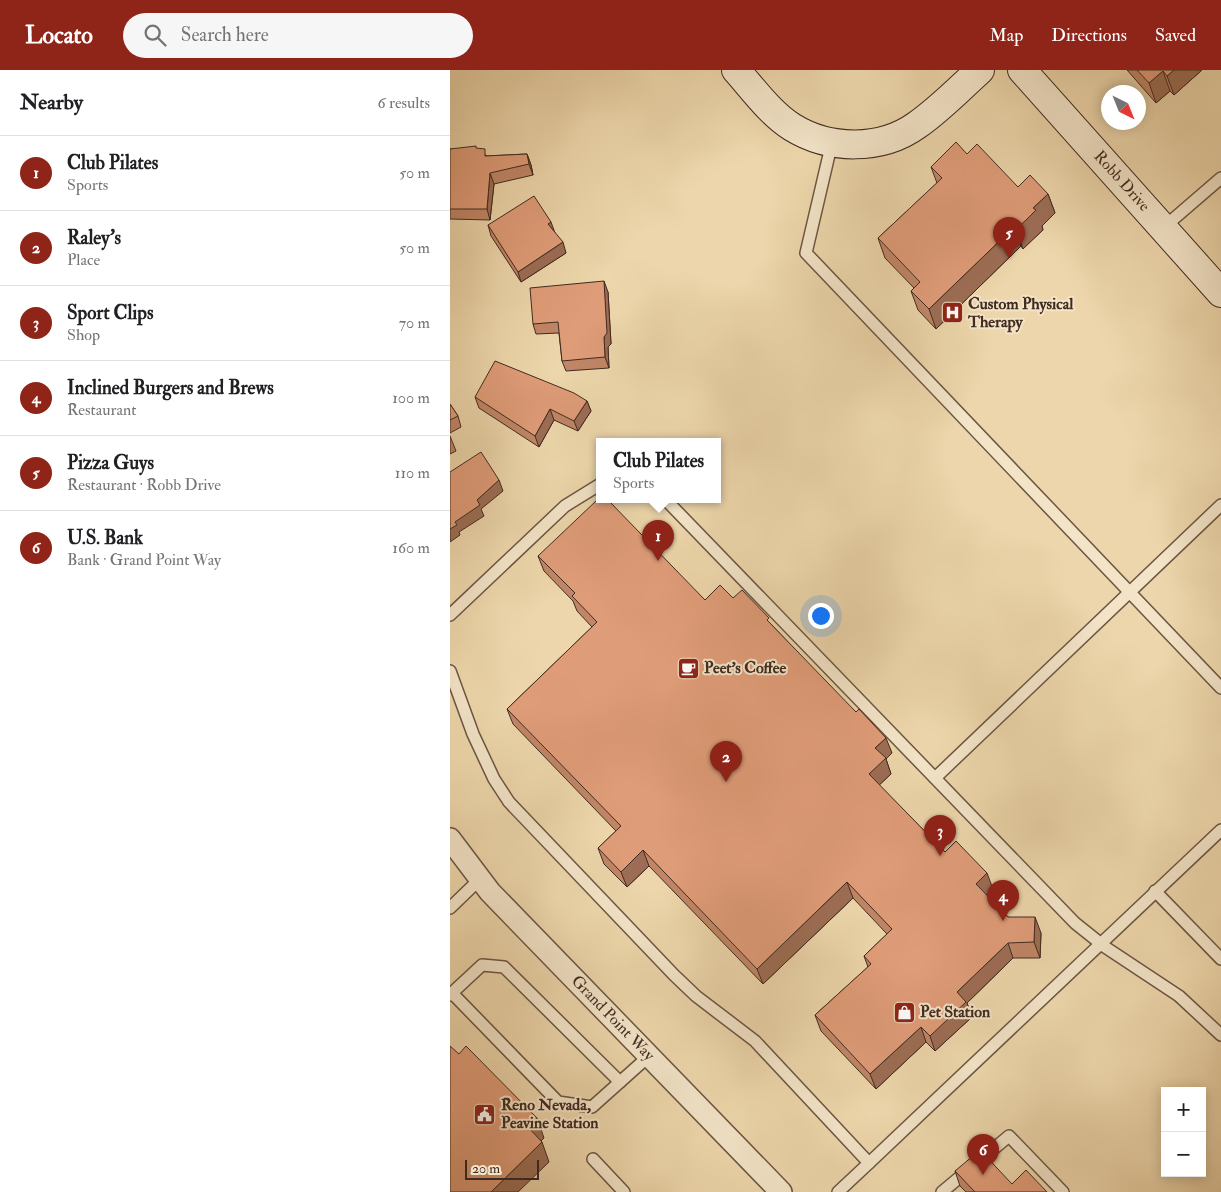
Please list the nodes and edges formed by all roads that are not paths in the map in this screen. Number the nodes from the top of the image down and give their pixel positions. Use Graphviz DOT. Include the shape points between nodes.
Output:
graph roads {
  1 [pos="736,70"];
  2 [pos="980,70"];
  3 [pos="1022,70"];
  4 [pos="832,142"];
  5 [pos="1221,178"];
  6 [pos="1164,228"];
  7 [pos="1221,293"];
  8 [pos="596,486"];
  9 [pos="669,503"];
  10 [pos="1221,505"];
  11 [pos="1130,592"];
  12 [pos="450,615"];
  13 [pos="450,672"];
  14 [pos="1221,688"];
  15 [pos="935,778"];
  16 [pos="1221,830"];
  17 [pos="450,839"];
  18 [pos="480,879"];
  19 [pos="1155,891"];
  20 [pos="450,908"];
  21 [pos="1100,944"];
  22 [pos="1221,958"];
  23 [pos="451,994"];
  24 [pos="1221,1036"];
  25 [pos="649,1056"];
  26 [pos="620,1082"];
  27 [pos="593,1159"];
  28 [pos="869,1163"];
  29 [pos="624,1192"];
  30 [pos="782,1192"];
  31 [pos="838,1192"];
  32 [pos="942,1192"];
  33 [pos="1063,1192"];
  1 -- 4 [label="street" via="772,111 792,127"];
  2 -- 4 [label="street" via="916,126 894,137 868,144"];
  3 -- 6 [label="street, Robb Drive"];
  4 -- 11 [label="lane" via="806,252"];
  5 -- 6 [label="lane"];
  6 -- 7 [label="street, Robb Drive"];
  8 -- 12 [label="lane" via="565,506"];
  9 -- 15 [label="lane"];
  10 -- 11 [label="lane"];
  11 -- 14 [label="lane"];
  11 -- 15 [label="lane"];
  13 -- 28 [label="lane" via="494,779 520,816 674,976 755,1041"];
  15 -- 21 [label="lane" via="1074,923"];
  16 -- 19 [label="lane"];
  17 -- 18 [label="street, Grand Point Way"];
  18 -- 20 [label="lane"];
  18 -- 25 [label="street, Grand Point Way"];
  19 -- 21 [label="lane"];
  19 -- 22 [label="lane"];
  21 -- 24 [label="lane" via="1178,996"];
  21 -- 28 [label="lane"];
  23 -- 26 [label="lane" via="558,1102 592,1107"];
  23 -- 26 [label="lane" via="482,965 504,967"];
  25 -- 26 [label="lane"];
  25 -- 30 [label="street, Grand Point Way"];
  27 -- 29 [label="lane"];
  28 -- 31 [label="lane"];
  32 -- 33 [label="lane" via="1010,1136"];
}
